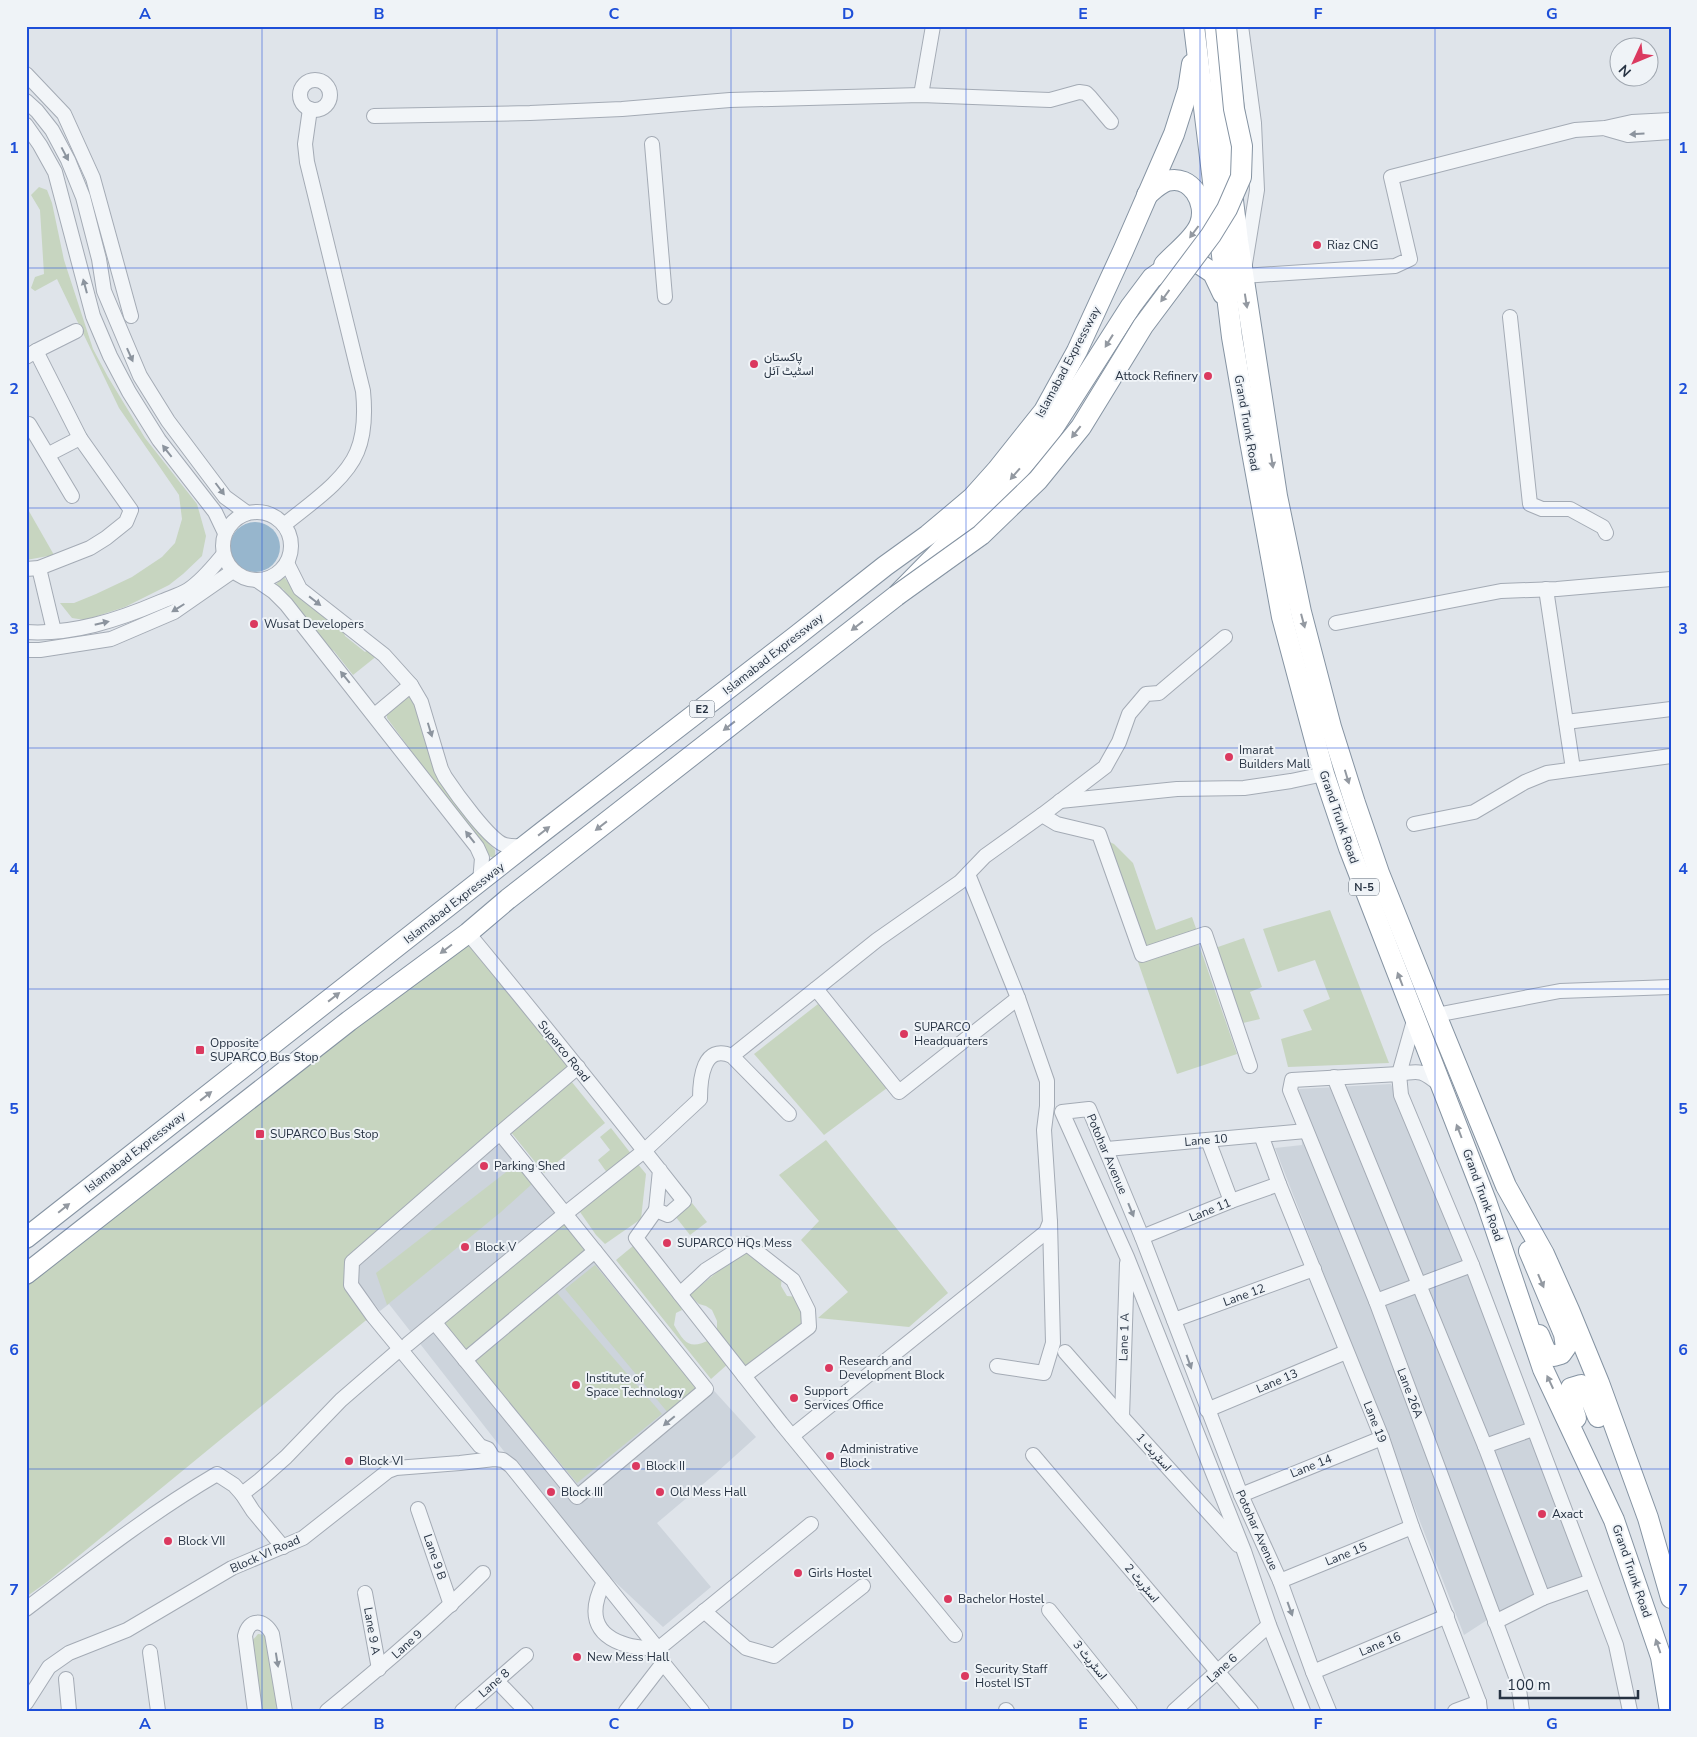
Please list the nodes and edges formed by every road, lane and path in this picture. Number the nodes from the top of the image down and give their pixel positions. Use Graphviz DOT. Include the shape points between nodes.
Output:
graph roads {
  1 [pos="933,26"];
  2 [pos="1215,26"];
  3 [pos="1226,26"];
  4 [pos="1241,26"];
  5 [pos="1195,33"];
  6 [pos="26,74"];
  7 [pos="922,95"];
  8 [pos="26,101"];
  9 [pos="310,109"];
  10 [pos="374,116"];
  11 [pos="1671,120"];
  12 [pos="1112,122"];
  13 [pos="68,123"];
  14 [pos="26,125"];
  15 [pos="1605,128"];
  16 [pos="1671,132"];
  17 [pos="54,133"];
  18 [pos="652,144"];
  19 [pos="1147,195"];
  20 [pos="1243,276"];
  21 [pos="1152,278"];
  22 [pos="665,297"];
  23 [pos="1229,313"];
  24 [pos="131,316"];
  25 [pos="1510,317"];
  26 [pos="76,331"];
  27 [pos="31,354"];
  28 [pos="29,424"];
  29 [pos="80,438"];
  30 [pos="49,454"];
  31 [pos="72,496"];
  32 [pos="247,513"];
  33 [pos="284,525"];
  34 [pos="225,533"];
  35 [pos="1606,533"];
  36 [pos="224,555"];
  37 [pos="287,563"];
  38 [pos="33,568"];
  39 [pos="233,571"];
  40 [pos="1671,579"];
  41 [pos="258,581"];
  42 [pos="1546,590"];
  43 [pos="896,596"];
  44 [pos="1336,623"];
  45 [pos="54,631"];
  46 [pos="26,632"];
  47 [pos="1225,637"];
  48 [pos="26,650"];
  49 [pos="412,686"];
  50 [pos="1671,710"];
  51 [pos="375,715"];
  52 [pos="1566,722"];
  53 [pos="1671,756"];
  54 [pos="1573,769"];
  55 [pos="1324,774"];
  56 [pos="1060,801"];
  57 [pos="1042,815"];
  58 [pos="1414,824"];
  59 [pos="525,846"];
  60 [pos="968,874"];
  61 [pos="480,882"];
  62 [pos="468,933"];
  63 [pos="1671,987"];
  64 [pos="816,989"];
  65 [pos="1018,998"];
  66 [pos="1436,1015"];
  67 [pos="1415,1017"];
  68 [pos="732,1056"];
  69 [pos="1250,1066"];
  70 [pos="578,1067"];
  71 [pos="1399,1074"];
  72 [pos="1334,1077"];
  73 [pos="1442,1086"];
  74 [pos="789,1114"];
  75 [pos="1306,1131"];
  76 [pos="500,1133"];
  77 [pos="1261,1135"];
  78 [pos="1208,1140"];
  79 [pos="1107,1149"];
  80 [pos="644,1151"];
  81 [pos="660,1170"];
  82 [pos="1279,1184"];
  83 [pos="1506,1186"];
  84 [pos="1230,1201"];
  85 [pos="1486,1201"];
  86 [pos="656,1210"];
  87 [pos="565,1214"];
  88 [pos="1050,1222"];
  89 [pos="1142,1237"];
  90 [pos="26,1238"];
  91 [pos="595,1251"];
  92 [pos="1127,1257"];
  93 [pos="1472,1265"];
  94 [pos="1314,1269"];
  95 [pos="26,1274"];
  96 [pos="1419,1284"];
  97 [pos="680,1294"];
  98 [pos="1376,1301"];
  99 [pos="1174,1320"];
  100 [pos="435,1323"];
  101 [pos="404,1346"];
  102 [pos="1065,1352"];
  103 [pos="1346,1352"];
  104 [pos="465,1360"];
  105 [pos="997,1366"];
  106 [pos="744,1376"];
  107 [pos="1207,1410"];
  108 [pos="1122,1417"];
  109 [pos="1533,1429"];
  110 [pos="792,1436"];
  111 [pos="1382,1438"];
  112 [pos="1485,1446"];
  113 [pos="491,1454"];
  114 [pos="1033,1455"];
  115 [pos="242,1494"];
  116 [pos="1240,1495"];
  117 [pos="418,1509"];
  118 [pos="1614,1520"];
  119 [pos="811,1524"];
  120 [pos="1412,1527"];
  121 [pos="283,1547"];
  122 [pos="1244,1551"];
  123 [pos="483,1573"];
  124 [pos="1280,1581"];
  125 [pos="1591,1581"];
  126 [pos="604,1582"];
  127 [pos="863,1586"];
  128 [pos="1669,1591"];
  129 [pos="365,1593"];
  130 [pos="1543,1598"];
  131 [pos="451,1605"];
  132 [pos="26,1609"];
  133 [pos="1049,1610"];
  134 [pos="704,1611"];
  135 [pos="1446,1616"];
  136 [pos="1495,1622"];
  137 [pos="1270,1625"];
  138 [pos="955,1635"];
  139 [pos="658,1648"];
  140 [pos="150,1652"];
  141 [pos="526,1655"];
  142 [pos="663,1662"];
  143 [pos="379,1669"];
  144 [pos="1218,1672"];
  145 [pos="1312,1672"];
  146 [pos="66,1678"];
  147 [pos="496,1680"];
  148 [pos="26,1703"];
  149 [pos="1480,1706"];
  150 [pos="69,1711"];
  151 [pos="158,1711"];
  152 [pos="254,1711"];
  153 [pos="285,1711"];
  154 [pos="327,1711"];
  155 [pos="462,1711"];
  156 [pos="526,1711"];
  157 [pos="626,1711"];
  158 [pos="702,1711"];
  159 [pos="1130,1711"];
  160 [pos="1174,1711"];
  161 [pos="1251,1711"];
  162 [pos="1303,1711"];
  163 [pos="1329,1711"];
  164 [pos="1455,1711"];
  165 [pos="1522,1711"];
  166 [pos="1630,1711"];
  167 [pos="1670,1711"];
  1 -- 7 [label="street"];
  2 -- 20 [label="highway, Grand Trunk Road / N-5"];
  3 -- 43 [label="highway, one-way, bridge" via="1234,109 1242,146 1241,177 1223,216 1143,326 1081,427 1038,480 981,535"];
  4 -- 20 [label="street" via="1254,123 1257,190"];
  5 -- 19 [label="highway, Islamabad Expressway / E2" via="1188,90 1174,134"];
  5 -- 23 [label="highway, Grand Trunk Road / N-5"];
  6 -- 13 [label="street" via="64,114"];
  7 -- 10 [label="street" via="730,100 530,113"];
  7 -- 12 [label="street" via="1050,100 1079,92 1090,96"];
  8 -- 17 [label="street"];
  9 -- 33 [label="street" via="305,144 307,162 363,391 365,411 360,443 350,464 328,488"];
  11 -- 15 [label="street" via="1632,122"];
  13 -- 17 [label="street"];
  13 -- 24 [label="street" via="93,178"];
  34 -- 14 [label="street, one-way" via="215,512 159,440 128,392 110,356 93,316 55,172"];
  16 -- 15 [label="street, one-way" via="1628,135"];
  15 -- 20 [label="street" via="1575,130 1391,177 1410,259 1395,266"];
  17 -- 32 [label="street, one-way" via="83,197 104,291 140,376 168,421 225,497"];
  18 -- 22 [label="street"];
  19 -- 21 [label="highway, one-way" via="1168,181 1188,184 1196,191 1202,214 1196,232"];
  59 -- 19 [label="highway, Islamabad Expressway / E2, one-way" via="972,498 1044,411 1081,342"];
  20 -- 66 [label="highway, Grand Trunk Road / N-5, one-way" via="1277,496 1301,612 1331,728 1379,873"];
  21 -- 23 [label="highway" via="1183,260 1198,263 1213,273"];
  21 -- 43 [label="highway, one-way" via="1048,436 1012,478"];
  23 -- 55 [label="highway, Grand Trunk Road / N-5" via="1282,616"];
  25 -- 35 [label="street" via="1530,504 1542,509 1570,509 1604,527"];
  26 -- 27 [label="street"];
  27 -- 29 [label="street"];
  28 -- 30 [label="street"];
  29 -- 30 [label="street"];
  29 -- 38 [label="street" via="131,510 126,522 90,548"];
  30 -- 31 [label="street"];
  32 -- 33 [label="street" via="262,512"];
  32 -- 34 [label="street" via="230,524"];
  33 -- 37 [label="street" via="290,539 291,552"];
  34 -- 36 [label="street"];
  36 -- 39 [label="street"];
  45 -- 36 [label="street, one-way" via="105,623 187,591"];
  37 -- 41 [label="street" via="279,572"];
  37 -- 49 [label="street, one-way" via="300,589 384,655"];
  38 -- 45 [label="street"];
  39 -- 41 [label="street"];
  39 -- 48 [label="street, one-way" via="174,612 110,639"];
  40 -- 42 [label="street"];
  51 -- 41 [label="street, one-way" via="286,604"];
  42 -- 44 [label="street" via="1501,591"];
  42 -- 52 [label="street"];
  43 -- 62 [label="highway, E2, one-way"];
  45 -- 46 [label="street"];
  47 -- 56 [label="street" via="1159,692 1146,694 1129,714 1105,767"];
  49 -- 51 [label="street"];
  49 -- 59 [label="street, one-way" via="421,702 441,769 451,786 494,839 504,845"];
  50 -- 52 [label="street"];
  61 -- 51 [label="street, one-way" via="482,858 477,847"];
  52 -- 54 [label="street"];
  53 -- 54 [label="street"];
  54 -- 58 [label="street" via="1547,773 1525,782 1474,812"];
  55 -- 56 [label="street" via="1244,788 1177,789"];
  67 -- 55 [label="highway, Grand Trunk Road / N-5, one-way" via="1349,848"];
  56 -- 57 [label="street"];
  57 -- 60 [label="street" via="985,856"];
  57 -- 69 [label="street" via="1057,824 1099,834 1142,955 1205,934"];
  59 -- 61 [label="highway, Islamabad Expressway / E2"];
  60 -- 64 [label="street"];
  60 -- 65 [label="street"];
  90 -- 61 [label="highway, Islamabad Expressway / E2, one-way"];
  62 -- 70 [label="street, Suparco Road"];
  62 -- 95 [label="highway, E2, one-way" via="342,1027"];
  63 -- 66 [label="street" via="1560,990"];
  64 -- 65 [label="street" via="899,1092"];
  64 -- 68 [label="street"];
  65 -- 88 [label="street" via="1047,1081 1044,1130"];
  66 -- 83 [label="highway, Grand Trunk Road / N-5"];
  67 -- 71 [label="street"];
  67 -- 73 [label="highway, Grand Trunk Road / N-5"];
  68 -- 74 [label="street"];
  68 -- 80 [label="street" via="723,1052 715,1054 705,1063 700,1099"];
  70 -- 76 [label="street"];
  70 -- 80 [label="street, Suparco Road"];
  71 -- 72 [label="street"];
  71 -- 73 [label="street" via="1424,1072"];
  71 -- 93 [label="street" via="1402,1095"];
  72 -- 75 [label="street, Lane 26A" via="1292,1080 1290,1090"];
  72 -- 96 [label="street"];
  85 -- 73 [label="highway, Grand Trunk Road / N-5, one-way"];
  75 -- 77 [label="street, Lane 10"];
  75 -- 98 [label="street, Lane 26A"];
  76 -- 87 [label="street"];
  76 -- 101 [label="street" via="352,1262 351,1284 373,1316"];
  77 -- 78 [label="street, Lane 10"];
  77 -- 82 [label="street, Lane 19"];
  78 -- 79 [label="street, Lane 10"];
  78 -- 84 [label="street"];
  79 -- 89 [label="street, Potohar Avenue, one-way"];
  79 -- 92 [label="street, Potohar Avenue" via="1090,1109 1062,1112"];
  80 -- 81 [label="street, Suparco Road"];
  80 -- 87 [label="street"];
  81 -- 86 [label="street"];
  81 -- 86 [label="street, Suparco Road" via="684,1201 668,1215"];
  82 -- 84 [label="street, Lane 11"];
  82 -- 94 [label="street, Lane 19"];
  83 -- 85 [label="highway, one-way" via="1532,1260 1564,1334 1566,1347 1561,1354 1554,1356 1546,1352 1506,1244"];
  83 -- 128 [label="highway, Grand Trunk Road / N-5" via="1544,1254 1570,1310 1648,1518"];
  84 -- 89 [label="street, Lane 11"];
  118 -- 85 [label="highway, Grand Trunk Road / N-5, one-way" via="1543,1369"];
  86 -- 97 [label="street" via="636,1238"];
  87 -- 91 [label="street"];
  87 -- 100 [label="street"];
  88 -- 105 [label="street" via="1053,1344 1044,1373"];
  88 -- 110 [label="street" via="1046,1232"];
  89 -- 99 [label="street, Potohar Avenue"];
  91 -- 104 [label="street"];
  91 -- 104 [label="street, one-way" via="706,1389 577,1497"];
  92 -- 108 [label="street, Lane 1 A"];
  92 -- 122 [label="street, Potohar Avenue"];
  93 -- 96 [label="street"];
  93 -- 109 [label="street"];
  94 -- 99 [label="street, Lane 12"];
  94 -- 103 [label="street, Lane 19"];
  96 -- 98 [label="street"];
  96 -- 112 [label="street"];
  97 -- 106 [label="street"];
  97 -- 106 [label="street" via="706,1270 748,1244 793,1280 808,1310 809,1327"];
  98 -- 136 [label="street, Lane 26A"];
  99 -- 107 [label="street, Potohar Avenue, one-way"];
  100 -- 101 [label="street"];
  100 -- 104 [label="street"];
  101 -- 113 [label="street" via="489,1442"];
  101 -- 115 [label="street" via="340,1400 286,1457"];
  102 -- 108 [label="street, اسٹریٹ 1"];
  103 -- 107 [label="street, Lane 13"];
  103 -- 111 [label="street, Lane 19"];
  106 -- 110 [label="street"];
  107 -- 116 [label="street, Potohar Avenue"];
  108 -- 122 [label="street, اسٹریٹ 1"];
  109 -- 112 [label="street"];
  109 -- 125 [label="street"];
  110 -- 138 [label="street"];
  111 -- 116 [label="street, Lane 14"];
  111 -- 120 [label="street, Lane 19"];
  112 -- 130 [label="street"];
  113 -- 121 [label="street, Block VI Road" via="460,1464 388,1471 303,1538"];
  113 -- 126 [label="street" via="511,1466"];
  114 -- 144 [label="street, اسٹریٹ 2"];
  115 -- 121 [label="street"];
  115 -- 132 [label="street" via="216,1474 100,1552"];
  116 -- 124 [label="street, Potohar Avenue"];
  117 -- 131 [label="street, Lane 9 B"];
  118 -- 128 [label="highway" via="1604,1481 1569,1396 1572,1388 1581,1385 1588,1392"];
  167 -- 118 [label="highway, Grand Trunk Road / N-5, one-way" via="1661,1657"];
  119 -- 134 [label="street"];
  120 -- 124 [label="street, Lane 15"];
  120 -- 135 [label="street, Lane 19"];
  121 -- 148 [label="street, Block VI Road" via="232,1568 127,1630 69,1654 50,1666"];
  122 -- 137 [label="street, Potohar Avenue"];
  123 -- 131 [label="street, Lane 9"];
  124 -- 145 [label="street, Potohar Avenue, one-way"];
  125 -- 130 [label="street"];
  125 -- 166 [label="street" via="1616,1644"];
  126 -- 139 [label="street"];
  126 -- 139 [label="street" via="594,1611 596,1624 608,1637 628,1645"];
  127 -- 134 [label="street" via="774,1656 746,1648"];
  129 -- 143 [label="street, Lane 9 A"];
  130 -- 136 [label="street"];
  131 -- 143 [label="street, Lane 9"];
  133 -- 159 [label="street, اسٹریٹ 3"];
  134 -- 139 [label="street"];
  135 -- 145 [label="street, Lane 16"];
  135 -- 149 [label="street, Lane 19"];
  136 -- 165 [label="street, Lane 26A" via="1518,1682"];
  137 -- 144 [label="street, Lane 6"];
  137 -- 162 [label="street, Potohar Avenue"];
  139 -- 142 [label="street"];
  140 -- 151 [label="street"];
  141 -- 147 [label="street, Lane 8"];
  142 -- 157 [label="street"];
  142 -- 158 [label="street"];
  143 -- 154 [label="street, Lane 9"];
  144 -- 160 [label="street, Lane 6"];
  144 -- 161 [label="street, اسٹریٹ 2"];
  145 -- 163 [label="street, Potohar Avenue"];
  146 -- 150 [label="street"];
  147 -- 155 [label="street, Lane 8"];
  147 -- 156 [label="street"];
  149 -- 164 [label="street"];
  152 -- 153 [label="street, one-way" via="245,1636 247,1630 261,1622 272,1634"];
}
